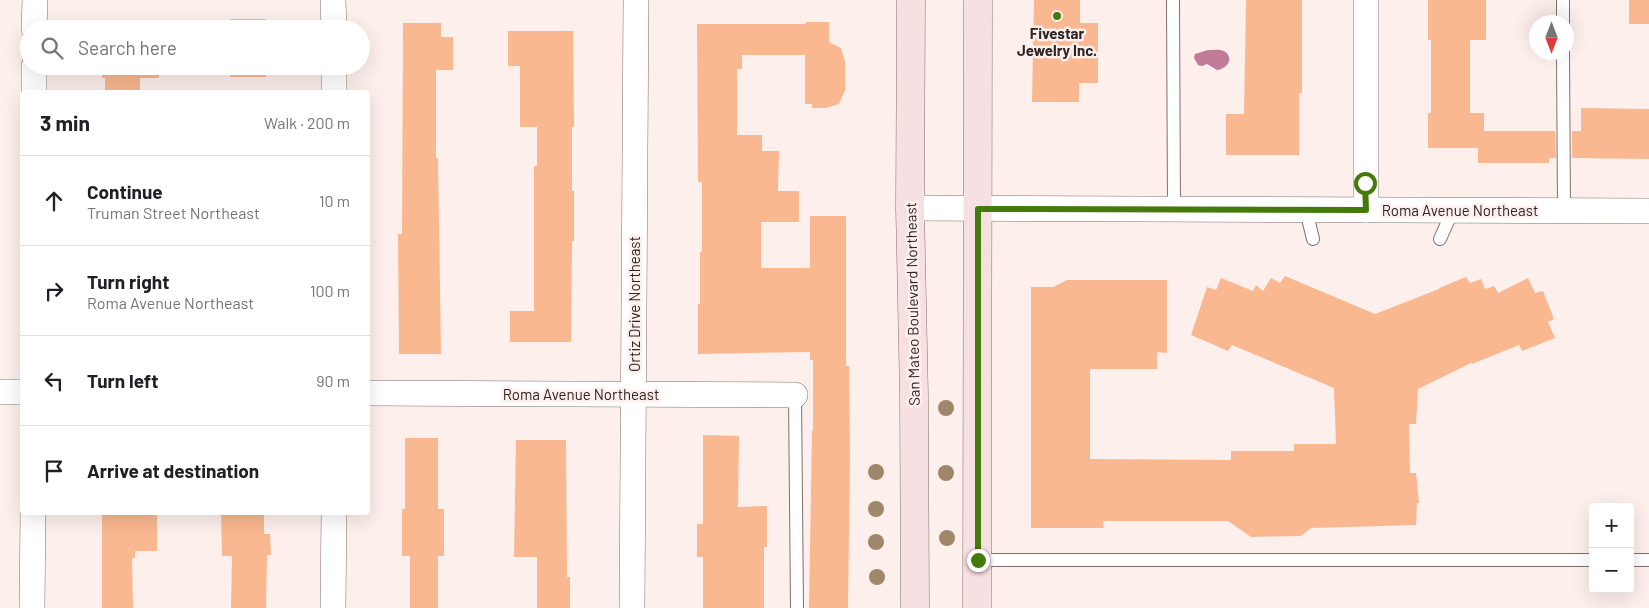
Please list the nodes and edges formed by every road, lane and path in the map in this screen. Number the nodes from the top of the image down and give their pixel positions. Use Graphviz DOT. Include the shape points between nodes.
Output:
graph roads {
  1 [pos="35,0"];
  2 [pos="334,0"];
  3 [pos="636,0"];
  4 [pos="911,0"];
  5 [pos="978,0"];
  6 [pos="1173,0"];
  7 [pos="1366,0"];
  8 [pos="1563,0"];
  9 [pos="1563,15"];
  10 [pos="34,20"];
  11 [pos="334,20"];
  12 [pos="1563,60"];
  13 [pos="34,75"];
  14 [pos="334,75"];
  15 [pos="34,90"];
  16 [pos="334,90"];
  17 [pos="910,208"];
  18 [pos="978,209"];
  19 [pos="1174,209"];
  20 [pos="1306,210"];
  21 [pos="1366,210"];
  22 [pos="1453,210"];
  23 [pos="1564,211"];
  24 [pos="1649,211"];
  25 [pos="1313,239"];
  26 [pos="1440,239"];
  27 [pos="0,392"];
  28 [pos="20,392"];
  29 [pos="370,393"];
  30 [pos="633,395"];
  31 [pos="796,396"];
  32 [pos="33,515"];
  33 [pos="334,515"];
  34 [pos="978,560"];
  35 [pos="1589,560"];
  36 [pos="1634,560"];
  37 [pos="1649,560"];
  38 [pos="32,608"];
  39 [pos="333,608"];
  40 [pos="632,608"];
  41 [pos="797,608"];
  42 [pos="915,608"];
  43 [pos="977,608"];
  1 -- 10 [label="street"];
  2 -- 11 [label="street"];
  3 -- 30 [label="street, Ortiz Drive Northeast"];
  4 -- 17 [label="main road, San Mateo Boulevard Northeast"];
  5 -- 18 [label="main road"];
  6 -- 19 [label="lane"];
  7 -- 21 [label="street"];
  8 -- 9 [label="lane"];
  12 -- 23 [label="lane"];
  13 -- 15 [label="street"];
  14 -- 16 [label="street"];
  17 -- 18 [label="street, Roma Avenue Northeast"];
  17 -- 42 [label="main road, San Mateo Boulevard Northeast"];
  18 -- 19 [label="street, Roma Avenue Northeast"];
  18 -- 34 [label="main road"];
  19 -- 20 [label="street, Roma Avenue Northeast"];
  20 -- 21 [label="street, Roma Avenue Northeast"];
  20 -- 25 [label="lane"];
  21 -- 22 [label="street, Roma Avenue Northeast"];
  22 -- 23 [label="street, Roma Avenue Northeast"];
  22 -- 26 [label="lane"];
  23 -- 24 [label="street, Roma Avenue Northeast"];
  27 -- 28 [label="street"];
  29 -- 30 [label="street, Roma Avenue Northeast"];
  30 -- 31 [label="street, Roma Avenue Northeast"];
  30 -- 40 [label="street, Ortiz Drive Northeast"];
  31 -- 41 [label="lane"];
  32 -- 38 [label="street"];
  33 -- 39 [label="street"];
  34 -- 35 [label="lane"];
  34 -- 43 [label="main road"];
  36 -- 37 [label="lane"];
}
